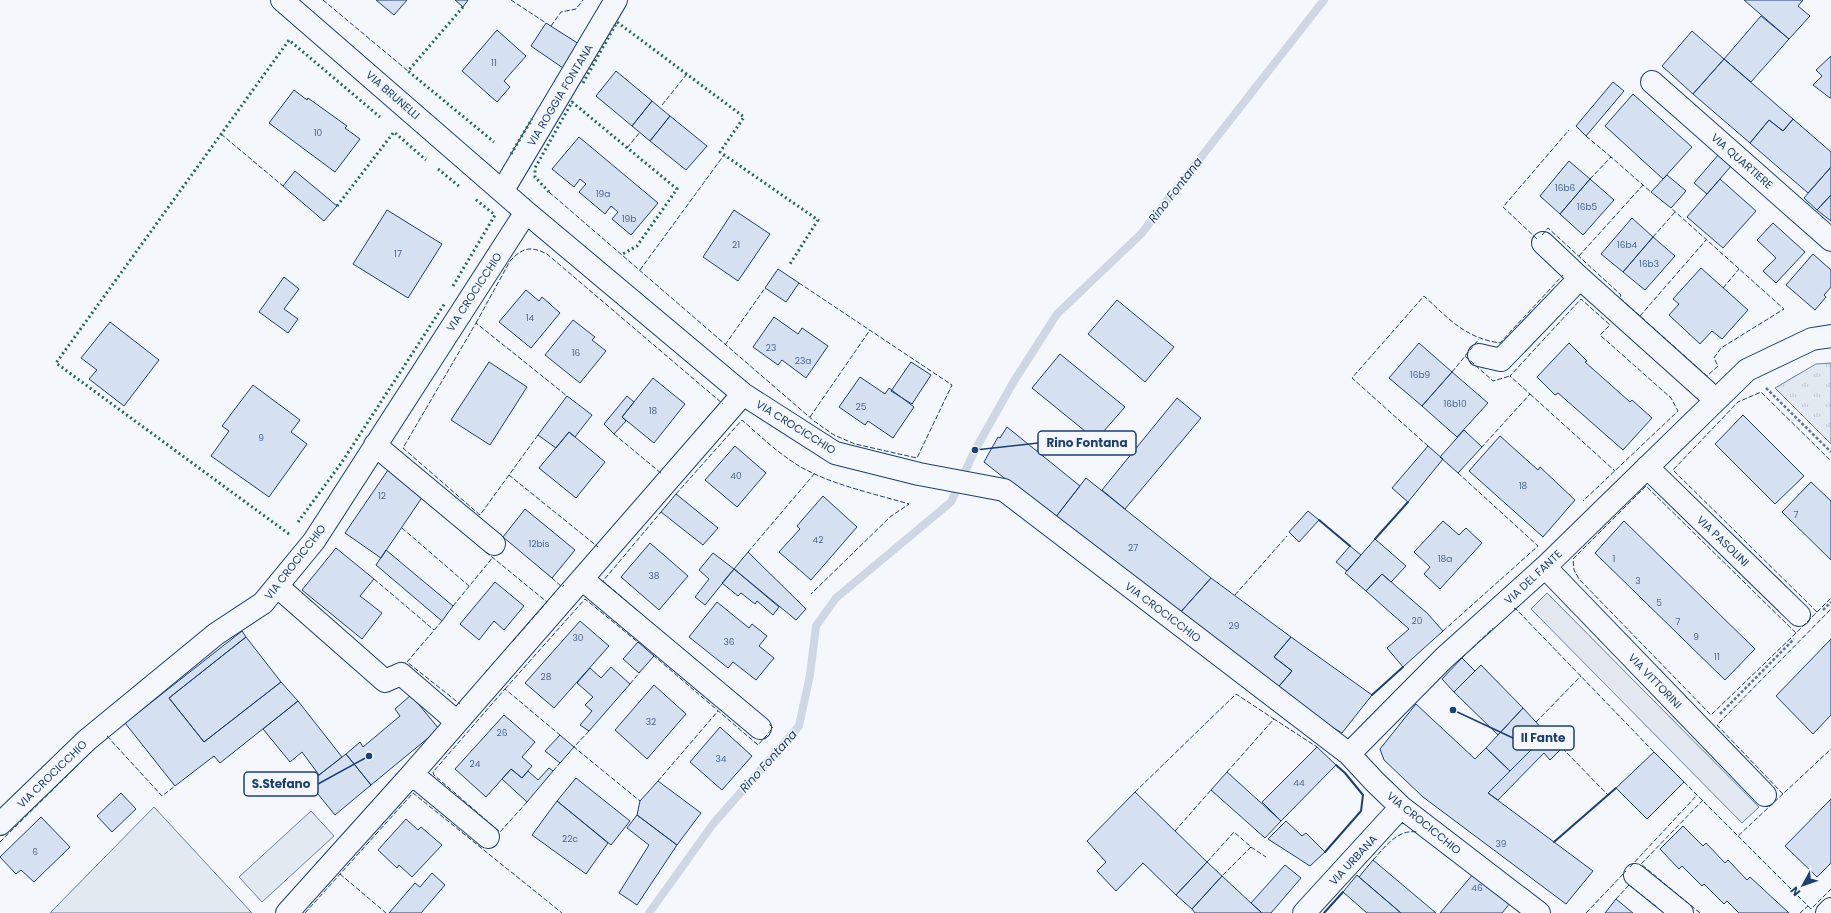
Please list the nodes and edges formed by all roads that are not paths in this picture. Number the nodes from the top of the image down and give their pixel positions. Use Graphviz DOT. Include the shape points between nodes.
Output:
graph roads {
  1 [pos="282,0"];
  2 [pos="616,0"];
  3 [pos="1652,82"];
  4 [pos="503,190"];
  5 [pos="526,212"];
  6 [pos="1831,240"];
  7 [pos="1543,243"];
  8 [pos="1580,278"];
  9 [pos="1831,336"];
  10 [pos="1479,355"];
  11 [pos="743,394"];
  12 [pos="1716,400"];
  13 [pos="375,445"];
  14 [pos="1647,467"];
  15 [pos="494,544"];
  16 [pos="1545,567"];
  17 [pos="582,579"];
  18 [pos="277,586"];
  19 [pos="1806,622"];
  20 [pos="457,722"];
  21 [pos="760,728"];
  22 [pos="1349,754"];
  23 [pos="412,774"];
  24 [pos="1765,795"];
  25 [pos="1401,807"];
  26 [pos="0,824"];
  27 [pos="488,837"];
  28 [pos="1635,875"];
  29 [pos="1831,909"];
  30 [pos="287,913"];
  31 [pos="1304,913"];
  32 [pos="1539,913"];
  33 [pos="1682,913"];
  34 [pos="1827,913"];
  1 -- 4 [label="street, VIA BRUNELLI"];
  2 -- 4 [label="street, VIA ROGGIA FONTANA"];
  3 -- 6 [label="street, VIA QUARTIERE"];
  4 -- 5 [label="street, VIA CROCICCHIO"];
  5 -- 11 [label="street, VIA CROCICCHIO"];
  5 -- 13 [label="street, VIA CROCICCHIO"];
  7 -- 8 [label="street"];
  8 -- 10 [label="street" via="1501,360"];
  8 -- 12 [label="street"];
  9 -- 12 [label="street, VIA DEL FANTE" via="1812,339 1747,370"];
  11 -- 17 [label="street"];
  11 -- 22 [label="street, VIA CROCICCHIO" via="835,453 919,474 1004,490"];
  12 -- 14 [label="street, VIA DEL FANTE"];
  13 -- 15 [label="street"];
  13 -- 18 [label="street, VIA CROCICCHIO" via="314,541"];
  14 -- 16 [label="street, VIA DEL FANTE"];
  14 -- 19 [label="street, VIA PASOLINI"];
  16 -- 22 [label="street, VIA DEL FANTE" via="1444,658"];
  16 -- 24 [label="street, VIA VITTORINI"];
  17 -- 20 [label="street"];
  17 -- 21 [label="street"];
  18 -- 20 [label="street" via="385,681 401,674"];
  18 -- 26 [label="street, VIA CROCICCHIO" via="263,603 216,634 87,740"];
  20 -- 23 [label="street"];
  22 -- 25 [label="street, VIA CROCICCHIO"];
  23 -- 27 [label="street"];
  23 -- 30 [label="street"];
  25 -- 31 [label="street, VIA URBANA"];
  25 -- 32 [label="street, VIA CROCICCHIO"];
  28 -- 33 [label="street"];
  29 -- 34 [label="street"];
}
